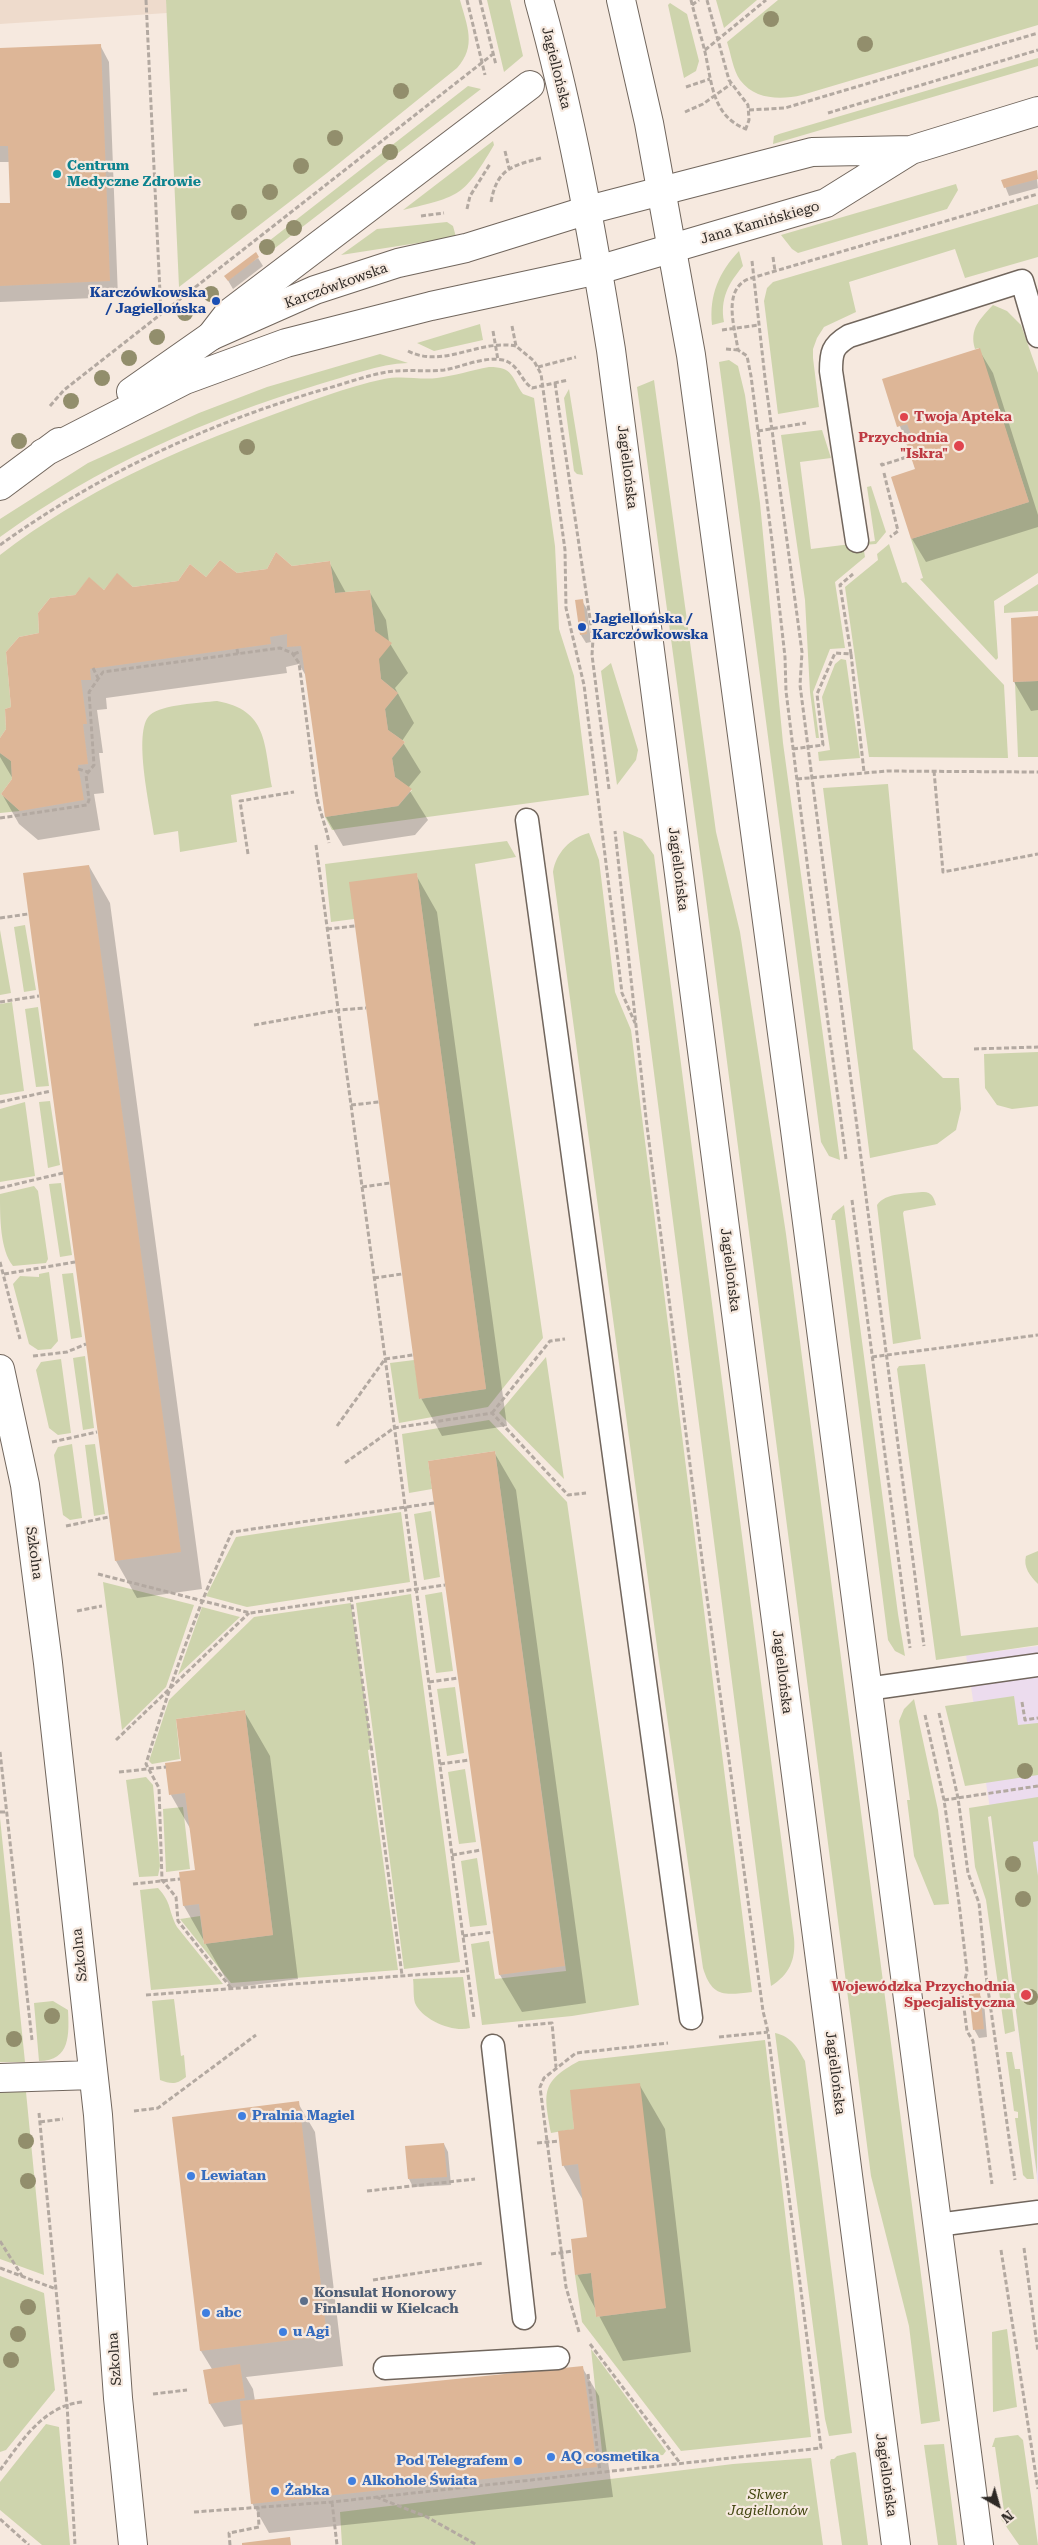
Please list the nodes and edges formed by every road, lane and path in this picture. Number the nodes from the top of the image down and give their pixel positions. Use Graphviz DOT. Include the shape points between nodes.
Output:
graph roads {
  1 [pos="146,0"];
  2 [pos="539,0"];
  3 [pos="621,0"];
  4 [pos="691,0"];
  5 [pos="699,0"];
  6 [pos="707,0"];
  7 [pos="766,0"];
  8 [pos="692,5"];
  9 [pos="1038,33"];
  10 [pos="717,40"];
  11 [pos="705,50"];
  12 [pos="1038,50"];
  13 [pos="494,54"];
  14 [pos="710,79"];
  15 [pos="731,84"];
  16 [pos="530,85"];
  17 [pos="686,87"];
  18 [pos="713,96"];
  19 [pos="695,108"];
  20 [pos="748,110"];
  21 [pos="1038,111"];
  22 [pos="828,113"];
  23 [pos="748,129"];
  24 [pos="744,134"];
  25 [pos="504,148"];
  26 [pos="911,150"];
  27 [pos="500,152"];
  28 [pos="540,158"];
  29 [pos="492,160"];
  30 [pos="661,190"];
  31 [pos="1038,194"];
  32 [pos="490,209"];
  33 [pos="588,210"];
  34 [pos="469,218"];
  35 [pos="672,248"];
  36 [pos="751,255"];
  37 [pos="598,270"];
  38 [pos="754,278"];
  39 [pos="1030,278"];
  40 [pos="161,314"];
  41 [pos="491,323"];
  42 [pos="759,324"];
  43 [pos="512,325"];
  44 [pos="734,328"];
  45 [pos="714,332"];
  46 [pos="211,336"];
  47 [pos="1038,336"];
  48 [pos="496,346"];
  49 [pos="516,346"];
  50 [pos="405,350"];
  51 [pos="498,360"];
  52 [pos="560,360"];
  53 [pos="538,367"];
  54 [pos="568,380"];
  55 [pos="555,383"];
  56 [pos="542,386"];
  57 [pos="50,406"];
  58 [pos="794,424"];
  59 [pos="772,428"];
  60 [pos="758,431"];
  61 [pos="43,453"];
  62 [pos="0,486"];
  63 [pos="857,541"];
  64 [pos="0,545"];
  65 [pos="238,648"];
  66 [pos="301,651"];
  67 [pos="238,654"];
  68 [pos="294,654"];
  69 [pos="93,668"];
  70 [pos="98,678"];
  71 [pos="808,747"];
  72 [pos="793,749"];
  73 [pos="78,768"];
  74 [pos="934,771"];
  75 [pos="88,772"];
  76 [pos="864,772"];
  77 [pos="1038,772"];
  78 [pos="811,777"];
  79 [pos="797,779"];
  80 [pos="316,788"];
  81 [pos="321,788"];
  82 [pos="609,789"];
  83 [pos="294,792"];
  84 [pos="0,818"];
  85 [pos="527,820"];
  86 [pos="615,830"];
  87 [pos="316,844"];
  88 [pos="328,844"];
  89 [pos="248,854"];
  90 [pos="1038,854"];
  91 [pos="28,914"];
  92 [pos="0,918"];
  93 [pos="355,926"];
  94 [pos="327,929"];
  95 [pos="39,996"];
  96 [pos="0,1002"];
  97 [pos="366,1008"];
  98 [pos="338,1010"];
  99 [pos="254,1025"];
  100 [pos="636,1026"];
  101 [pos="1038,1047"];
  102 [pos="974,1048"];
  103 [pos="52,1091"];
  104 [pos="0,1102"];
  105 [pos="379,1102"];
  106 [pos="351,1105"];
  107 [pos="846,1159"];
  108 [pos="63,1172"];
  109 [pos="390,1183"];
  110 [pos="362,1187"];
  111 [pos="0,1188"];
  112 [pos="852,1200"];
  113 [pos="75,1262"];
  114 [pos="4,1274"];
  115 [pos="402,1274"];
  116 [pos="374,1278"];
  117 [pos="597,1334"];
  118 [pos="1038,1335"];
  119 [pos="86,1344"];
  120 [pos="413,1355"];
  121 [pos="887,1356"];
  122 [pos="25,1358"];
  123 [pos="872,1358"];
  124 [pos="385,1359"];
  125 [pos="0,1369"];
  126 [pos="492,1413"];
  127 [pos="337,1426"];
  128 [pos="394,1428"];
  129 [pos="97,1432"];
  130 [pos="44,1443"];
  131 [pos="345,1463"];
  132 [pos="618,1489"];
  133 [pos="434,1503"];
  134 [pos="405,1507"];
  135 [pos="109,1517"];
  136 [pos="58,1527"];
  137 [pos="98,1574"];
  138 [pos="445,1585"];
  139 [pos="416,1589"];
  140 [pos="350,1598"];
  141 [pos="201,1600"];
  142 [pos="250,1613"];
  143 [pos="1038,1665"];
  144 [pos="458,1678"];
  145 [pos="925,1680"];
  146 [pos="429,1682"];
  147 [pos="868,1689"];
  148 [pos="168,1690"];
  149 [pos="116,1740"];
  150 [pos="0,1752"];
  151 [pos="469,1760"];
  152 [pos="440,1764"];
  153 [pos="166,1767"];
  154 [pos="148,1769"];
  155 [pos="120,1772"];
  156 [pos="1038,1786"];
  157 [pos="958,1798"];
  158 [pos="944,1800"];
  159 [pos="0,1812"];
  160 [pos="7,1812"];
  161 [pos="481,1850"];
  162 [pos="452,1856"];
  163 [pos="180,1879"];
  164 [pos="162,1880"];
  165 [pos="133,1884"];
  166 [pos="493,1932"];
  167 [pos="464,1936"];
  168 [pos="468,1971"];
  169 [pos="402,1975"];
  170 [pos="232,1988"];
  171 [pos="146,1995"];
  172 [pos="691,2018"];
  173 [pos="475,2019"];
  174 [pos="514,2026"];
  175 [pos="768,2032"];
  176 [pos="256,2035"];
  177 [pos="710,2038"];
  178 [pos="672,2042"];
  179 [pos="493,2046"];
  180 [pos="556,2067"];
  181 [pos="93,2075"];
  182 [pos="0,2078"];
  183 [pos="36,2078"];
  184 [pos="98,2115"];
  185 [pos="40,2122"];
  186 [pos="508,2176"];
  187 [pos="367,2191"];
  188 [pos="1029,2213"];
  189 [pos="996,2218"];
  190 [pos="937,2225"];
  191 [pos="0,2241"];
  192 [pos="573,2251"];
  193 [pos="568,2252"];
  194 [pos="0,2268"];
  195 [pos="442,2270"];
  196 [pos="22,2276"];
  197 [pos="373,2280"];
  198 [pos="56,2289"];
  199 [pos="524,2318"];
  200 [pos="579,2331"];
  201 [pos="582,2340"];
  202 [pos="1038,2352"];
  203 [pos="558,2358"];
  204 [pos="385,2368"];
  205 [pos="588,2372"];
  206 [pos="67,2404"];
  207 [pos="1032,2448"];
  208 [pos="1038,2452"];
  209 [pos="680,2463"];
  210 [pos="0,2469"];
  211 [pos="600,2472"];
  212 [pos="1038,2489"];
  213 [pos="376,2497"];
  214 [pos="332,2502"];
  215 [pos="258,2507"];
  216 [pos="194,2512"];
  217 [pos="0,2519"];
  218 [pos="29,2545"];
  219 [pos="75,2545"];
  220 [pos="133,2545"];
  221 [pos="230,2545"];
  222 [pos="337,2545"];
  223 [pos="477,2545"];
  224 [pos="896,2545"];
  225 [pos="979,2545"];
  1 -- 40 [label="path"];
  2 -- 33 [label="street, Jagiellońska" via="557,66"];
  3 -- 30 [label="street"];
  4 -- 8 [label="path"];
  5 -- 8 [label="path"];
  6 -- 10 [label="path"];
  7 -- 10 [label="path"];
  8 -- 11 [label="path"];
  9 -- 20 [label="path" via="785,108"];
  10 -- 11 [label="path"];
  10 -- 15 [label="path"];
  11 -- 14 [label="path"];
  12 -- 22 [label="path"];
  13 -- 40 [label="path"];
  14 -- 17 [label="path"];
  14 -- 18 [label="path"];
  15 -- 18 [label="path"];
  15 -- 20 [label="path" via="748,105"];
  16 -- 46 [label="street" via="228,314"];
  18 -- 19 [label="path"];
  18 -- 23 [label="path" via="728,119"];
  20 -- 23 [label="path"];
  21 -- 26 [label="street, Jana Kamińskiego"];
  23 -- 24 [label="path"];
  25 -- 27 [label="path"];
  26 -- 30 [label="street, Jana Kamińskiego" via="812,152"];
  26 -- 35 [label="street, Jana Kamińskiego" via="826,203"];
  28 -- 32 [label="path" via="518,163 506,170 495,186"];
  29 -- 34 [label="path" via="470,196 467,204"];
  30 -- 33 [label="street, Karczówkowska"];
  30 -- 35 [label="street"];
  31 -- 38 [label="path"];
  33 -- 37 [label="street, Jagiellońska"];
  33 -- 46 [label="street, Karczówkowska" via="315,290"];
  35 -- 37 [label="street, Jana Kamińskiego"];
  35 -- 147 [label="street" via="693,365"];
  36 -- 38 [label="path"];
  37 -- 61 [label="street, Karczówkowska" via="432,306 286,343 185,380"];
  37 -- 224 [label="street, Jagiellońska" via="614,370"];
  38 -- 42 [label="path"];
  38 -- 44 [label="path" via="735,290 732,306"];
  39 -- 47 [label="lane"];
  39 -- 63 [label="lane" via="838,342 831,355 831,371"];
  40 -- 57 [label="path" via="64,390"];
  41 -- 48 [label="path"];
  42 -- 44 [label="path"];
  42 -- 59 [label="path"];
  43 -- 49 [label="path"];
  44 -- 45 [label="path"];
  44 -- 60 [label="path" via="738,350 748,362"];
  46 -- 61 [label="street, Karczówkowska"];
  48 -- 49 [label="path"];
  48 -- 50 [label="path" via="434,357 420,357"];
  48 -- 51 [label="path"];
  49 -- 53 [label="path"];
  51 -- 56 [label="path" via="516,367 532,388"];
  51 -- 64 [label="path" via="437,370 378,374 268,407 135,462"];
  52 -- 53 [label="path"];
  53 -- 56 [label="path"];
  54 -- 55 [label="path"];
  55 -- 56 [label="path"];
  55 -- 82 [label="path" via="593,639 592,655"];
  56 -- 100 [label="path" via="564,550 566,608 584,684 622,993"];
  58 -- 59 [label="path"];
  59 -- 60 [label="path"];
  59 -- 71 [label="path" via="802,652 800,686"];
  60 -- 72 [label="path"];
  61 -- 62 [label="street, Karczówkowska"];
  65 -- 67 [label="path"];
  66 -- 68 [label="path"];
  67 -- 68 [label="path" via="280,648"];
  67 -- 70 [label="path" via="103,672"];
  68 -- 80 [label="path" via="299,663"];
  69 -- 70 [label="path"];
  70 -- 75 [label="path" via="88,692 94,765"];
  71 -- 72 [label="path"];
  71 -- 76 [label="path" via="824,745 816,694 835,654 851,654"];
  71 -- 78 [label="path"];
  72 -- 79 [label="path"];
  73 -- 75 [label="path"];
  74 -- 76 [label="path"];
  74 -- 77 [label="path"];
  74 -- 90 [label="path" via="943,872"];
  75 -- 84 [label="path" via="89,800 84,808"];
  76 -- 78 [label="path"];
  78 -- 79 [label="path"];
  78 -- 121 [label="path"];
  79 -- 107 [label="path"];
  80 -- 81 [label="path"];
  80 -- 88 [label="path"];
  83 -- 89 [label="path" via="240,801"];
  85 -- 117 [label="lane"];
  86 -- 100 [label="path"];
  87 -- 94 [label="path"];
  91 -- 92 [label="path"];
  93 -- 94 [label="path"];
  94 -- 98 [label="path"];
  95 -- 96 [label="path"];
  97 -- 98 [label="path"];
  98 -- 99 [label="path"];
  98 -- 106 [label="path"];
  100 -- 175 [label="path" via="704,1575"];
  101 -- 102 [label="path"];
  103 -- 104 [label="path"];
  105 -- 106 [label="path"];
  106 -- 110 [label="path"];
  108 -- 111 [label="path"];
  109 -- 110 [label="path"];
  110 -- 116 [label="path"];
  112 -- 123 [label="path"];
  113 -- 114 [label="path"];
  115 -- 116 [label="path"];
  116 -- 124 [label="path"];
  117 -- 126 [label="path" via="550,1341"];
  117 -- 132 [label="lane"];
  118 -- 121 [label="path"];
  119 -- 122 [label="path" via="67,1352"];
  120 -- 124 [label="path"];
  121 -- 123 [label="path"];
  121 -- 145 [label="path"];
  123 -- 145 [label="path" via="907,1632"];
  124 -- 127 [label="path"];
  124 -- 128 [label="path"];
  125 -- 181 [label="street, Szkolna" via="25,1485"];
  126 -- 128 [label="path"];
  126 -- 132 [label="path" via="568,1495"];
  128 -- 131 [label="path"];
  128 -- 134 [label="path"];
  129 -- 130 [label="path"];
  132 -- 172 [label="lane"];
  133 -- 134 [label="path"];
  134 -- 139 [label="path"];
  134 -- 141 [label="path" via="232,1532"];
  135 -- 136 [label="path"];
  137 -- 141 [label="path"];
  138 -- 139 [label="path"];
  139 -- 140 [label="path"];
  139 -- 146 [label="path"];
  140 -- 142 [label="path"];
  140 -- 169 [label="path"];
  141 -- 142 [label="path"];
  141 -- 148 [label="path"];
  142 -- 148 [label="path"];
  143 -- 145 [label="lane"];
  144 -- 146 [label="path"];
  145 -- 147 [label="lane"];
  145 -- 157 [label="path"];
  145 -- 158 [label="path"];
  146 -- 152 [label="path"];
  147 -- 190 [label="street"];
  148 -- 149 [label="path"];
  148 -- 154 [label="path" via="146,1764"];
  150 -- 160 [label="path"];
  151 -- 152 [label="path"];
  152 -- 162 [label="path"];
  153 -- 154 [label="path"];
  154 -- 155 [label="path"];
  154 -- 164 [label="path" via="159,1788"];
  156 -- 157 [label="path"];
  157 -- 158 [label="path"];
  157 -- 188 [label="path" via="968,1873 979,1903 1005,2116"];
  158 -- 189 [label="path" via="967,1971 962,1993 967,2031 973,2041"];
  159 -- 160 [label="path"];
  160 -- 183 [label="path"];
  161 -- 162 [label="path"];
  162 -- 167 [label="path"];
  163 -- 164 [label="path"];
  164 -- 165 [label="path"];
  164 -- 170 [label="path" via="176,1897 178,1921"];
  166 -- 167 [label="path"];
  167 -- 168 [label="path"];
  168 -- 169 [label="path"];
  168 -- 173 [label="path"];
  169 -- 170 [label="path"];
  170 -- 171 [label="path"];
  174 -- 180 [label="path" via="552,2023"];
  175 -- 177 [label="path"];
  175 -- 209 [label="path" via="821,2448"];
  176 -- 184 [label="path" via="158,2108"];
  178 -- 180 [label="path" via="576,2053"];
  179 -- 186 [label="lane"];
  180 -- 200 [label="path" via="540,2086 541,2100 566,2287"];
  181 -- 183 [label="street"];
  181 -- 184 [label="street, Szkolna"];
  182 -- 183 [label="street"];
  183 -- 185 [label="path"];
  184 -- 185 [label="path"];
  184 -- 220 [label="street, Szkolna" via="118,2398"];
  185 -- 198 [label="path"];
  186 -- 187 [label="path"];
  186 -- 199 [label="lane"];
  188 -- 189 [label="lane"];
  188 -- 202 [label="path"];
  189 -- 190 [label="lane"];
  189 -- 207 [label="path"];
  190 -- 225 [label="street"];
  191 -- 196 [label="path"];
  192 -- 193 [label="path"];
  194 -- 196 [label="path"];
  195 -- 197 [label="path"];
  196 -- 198 [label="path"];
  198 -- 206 [label="path"];
  200 -- 201 [label="path"];
  200 -- 209 [label="path"];
  203 -- 204 [label="lane"];
  205 -- 211 [label="path"];
  206 -- 210 [label="path" via="41,2418"];
  206 -- 219 [label="path"];
  207 -- 208 [label="path"];
  207 -- 212 [label="path"];
  209 -- 211 [label="path"];
  211 -- 213 [label="path"];
  213 -- 214 [label="path"];
  213 -- 223 [label="path" via="426,2517"];
  214 -- 215 [label="path"];
  214 -- 222 [label="path"];
  215 -- 216 [label="path"];
  215 -- 221 [label="path" via="259,2527 229,2533"];
  217 -- 218 [label="path"];
}
